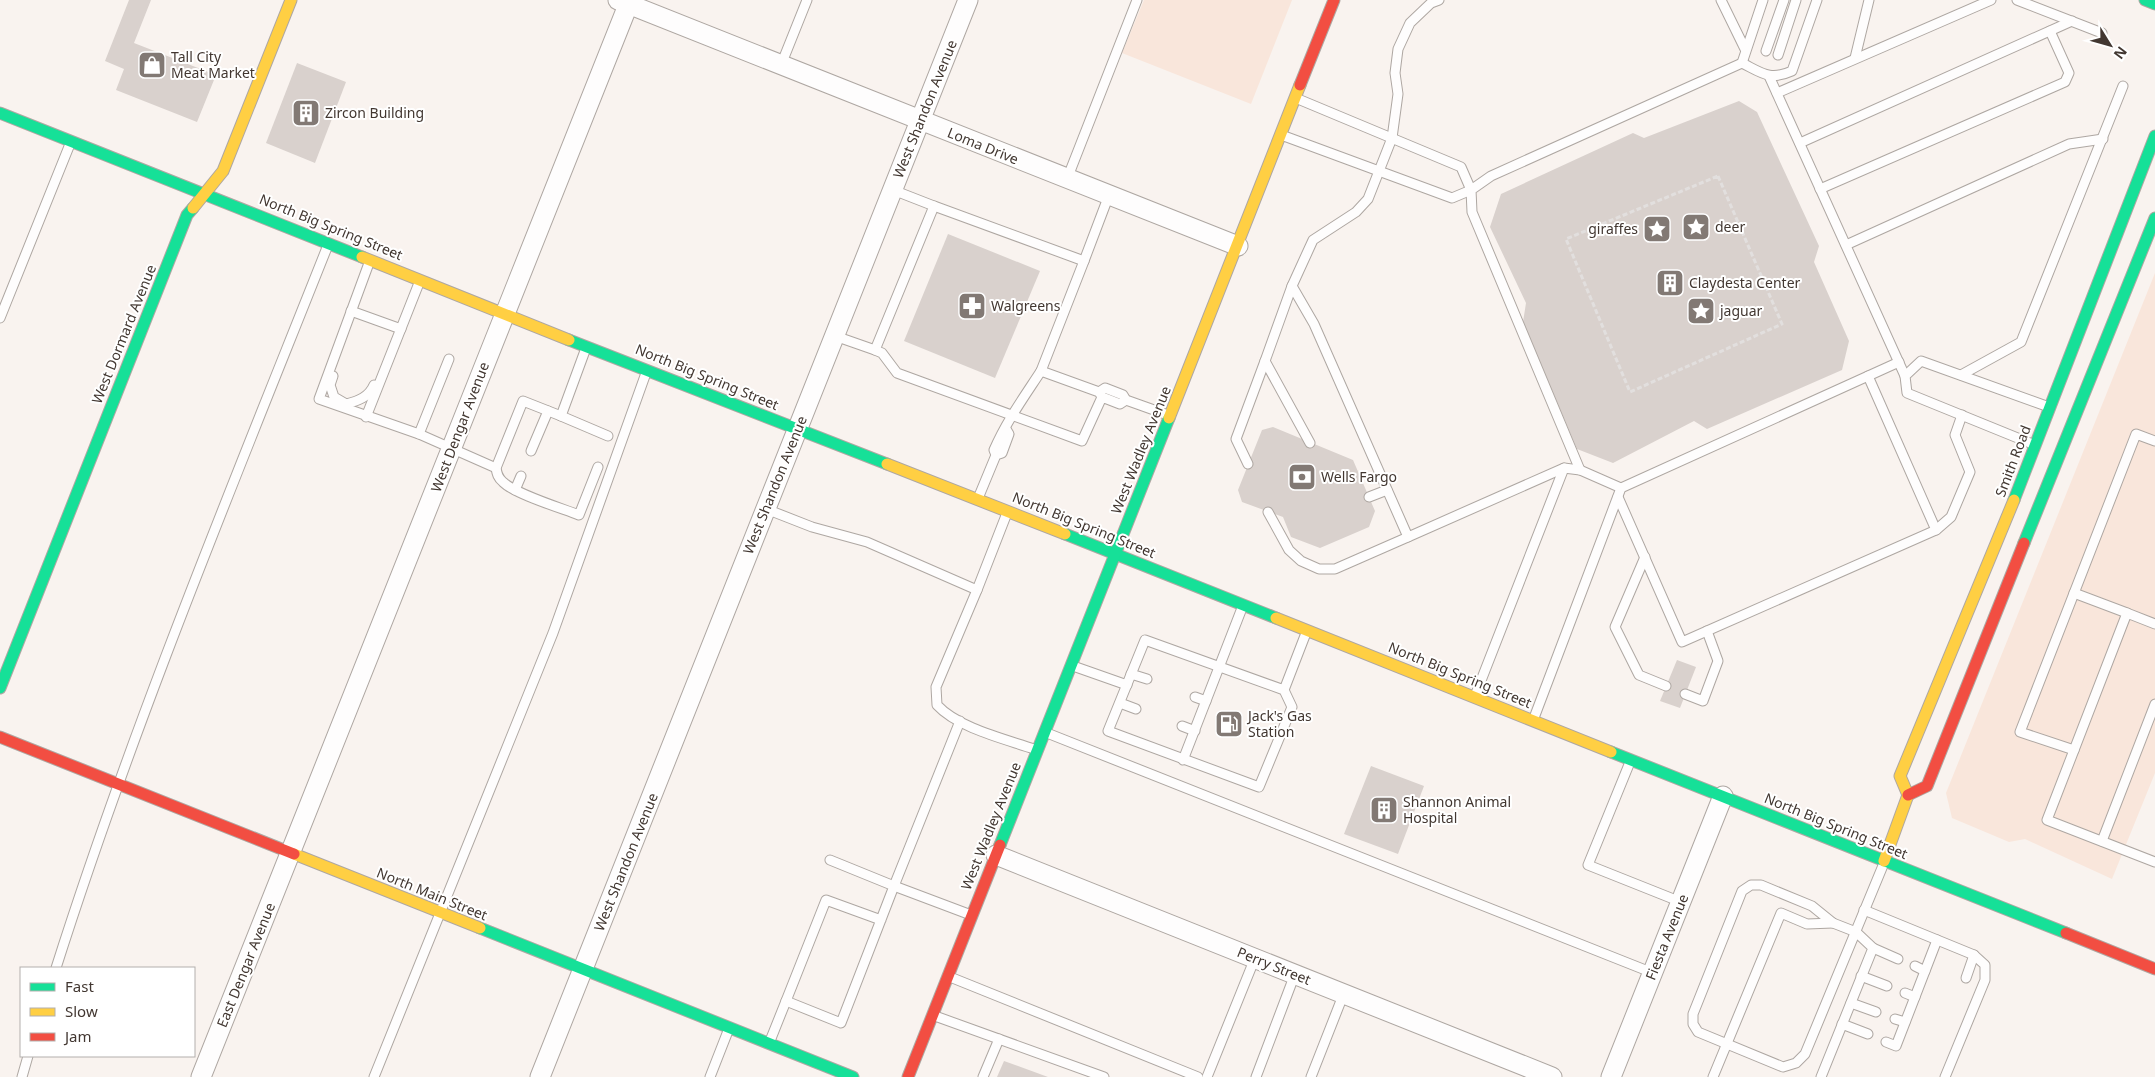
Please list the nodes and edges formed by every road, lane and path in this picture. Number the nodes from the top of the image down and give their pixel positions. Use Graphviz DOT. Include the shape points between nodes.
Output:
graph roads {
  1 [pos="291,0"];
  2 [pos="807,0"];
  3 [pos="968,0"];
  4 [pos="1137,0"];
  5 [pos="1334,0"];
  6 [pos="1721,0"];
  7 [pos="1763,0"];
  8 [pos="1784,0"];
  9 [pos="1796,0"];
  10 [pos="1817,0"];
  11 [pos="1869,0"];
  12 [pos="1991,0"];
  13 [pos="2017,0"];
  14 [pos="2145,0"];
  15 [pos="625,1"];
  16 [pos="1434,1"];
  17 [pos="2155,4"];
  18 [pos="2072,21"];
  19 [pos="2050,32"];
  20 [pos="2102,33"];
  21 [pos="1745,49"];
  22 [pos="1766,51"];
  23 [pos="1778,55"];
  24 [pos="1855,58"];
  25 [pos="1742,64"];
  26 [pos="781,65"];
  27 [pos="1769,76"];
  28 [pos="2124,86"];
  29 [pos="1777,93"];
  30 [pos="1295,98"];
  31 [pos="0,113"];
  32 [pos="920,121"];
  33 [pos="1281,135"];
  34 [pos="2155,136"];
  35 [pos="1392,138"];
  36 [pos="2102,139"];
  37 [pos="71,142"];
  38 [pos="1800,144"];
  39 [pos="1377,171"];
  40 [pos="1067,178"];
  41 [pos="1820,189"];
  42 [pos="893,190"];
  43 [pos="1471,190"];
  44 [pos="206,194"];
  45 [pos="1109,195"];
  46 [pos="934,206"];
  47 [pos="2155,218"];
  48 [pos="1566,239"];
  49 [pos="329,243"];
  50 [pos="1846,245"];
  51 [pos="1238,246"];
  52 [pos="370,261"];
  53 [pos="1084,261"];
  54 [pos="420,279"];
  55 [pos="1292,286"];
  56 [pos="351,312"];
  57 [pos="504,312"];
  58 [pos="0,318"];
  59 [pos="401,329"];
  60 [pos="835,336"];
  61 [pos="338,345"];
  62 [pos="587,346"];
  63 [pos="393,350"];
  64 [pos="875,350"];
  65 [pos="449,359"];
  66 [pos="1264,361"];
  67 [pos="1899,362"];
  68 [pos="647,369"];
  69 [pos="1041,371"];
  70 [pos="1961,375"];
  71 [pos="1868,376"];
  72 [pos="1905,376"];
  73 [pos="1100,394"];
  74 [pos="548,411"];
  75 [pos="2063,411"];
  76 [pos="1012,415"];
  77 [pos="561,416"];
  78 [pos="1171,416"];
  79 [pos="1962,416"];
  80 [pos="366,417"];
  81 [pos="797,430"];
  82 [pos="418,434"];
  83 [pos="608,436"];
  84 [pos="2155,441"];
  85 [pos="1310,443"];
  86 [pos="451,449"];
  87 [pos="2048,450"];
  88 [pos="531,451"];
  89 [pos="1248,464"];
  90 [pos="598,467"];
  91 [pos="496,468"];
  92 [pos="1564,468"];
  93 [pos="1580,470"];
  94 [pos="520,476"];
  95 [pos="516,490"];
  96 [pos="1387,490"];
  97 [pos="1620,492"];
  98 [pos="1369,497"];
  99 [pos="978,499"];
  100 [pos="766,509"];
  101 [pos="1008,511"];
  102 [pos="1268,512"];
  103 [pos="1936,530"];
  104 [pos="1408,537"];
  105 [pos="1116,554"];
  106 [pos="1645,557"];
  107 [pos="977,590"];
  108 [pos="2074,593"];
  109 [pos="1244,604"];
  110 [pos="2127,613"];
  111 [pos="2155,624"];
  112 [pos="1307,630"];
  113 [pos="1707,631"];
  114 [pos="1072,665"];
  115 [pos="1220,667"];
  116 [pos="1131,674"];
  117 [pos="1148,679"];
  118 [pos="1127,685"];
  119 [pos="1666,686"];
  120 [pos="0,688"];
  121 [pos="1284,690"];
  122 [pos="1685,694"];
  123 [pos="1195,697"];
  124 [pos="1474,697"];
  125 [pos="1206,701"];
  126 [pos="1120,703"];
  127 [pos="2155,704"];
  128 [pos="1136,709"];
  129 [pos="1533,720"];
  130 [pos="960,721"];
  131 [pos="1182,726"];
  132 [pos="1195,731"];
  133 [pos="1045,732"];
  134 [pos="0,737"];
  135 [pos="1038,750"];
  136 [pos="2074,750"];
  137 [pos="1630,759"];
  138 [pos="1184,760"];
  139 [pos="118,784"];
  140 [pos="1908,795"];
  141 [pos="1723,796"];
  142 [pos="2102,841"];
  143 [pos="291,854"];
  144 [pos="996,855"];
  145 [pos="830,860"];
  146 [pos="1884,861"];
  147 [pos="2155,862"];
  148 [pos="894,886"];
  149 [pos="1681,902"];
  150 [pos="1864,910"];
  151 [pos="440,913"];
  152 [pos="972,915"];
  153 [pos="881,920"];
  154 [pos="1833,923"];
  155 [pos="1856,932"];
  156 [pos="1937,940"];
  157 [pos="1873,948"];
  158 [pos="1974,955"];
  159 [pos="1255,958"];
  160 [pos="1898,959"];
  161 [pos="1915,966"];
  162 [pos="56,967"];
  163 [pos="2155,969"];
  164 [pos="583,970"];
  165 [pos="1925,971"];
  166 [pos="1653,973"];
  167 [pos="1296,974"];
  168 [pos="948,976"];
  169 [pos="1861,976"];
  170 [pos="1966,978"];
  171 [pos="1887,986"];
  172 [pos="1344,993"];
  173 [pos="1905,993"];
  174 [pos="1915,997"];
  175 [pos="786,1001"];
  176 [pos="1851,1003"];
  177 [pos="1876,1012"];
  178 [pos="932,1015"];
  179 [pos="1895,1019"];
  180 [pos="1905,1022"];
  181 [pos="1842,1024"];
  182 [pos="729,1028"];
  183 [pos="1868,1034"];
  184 [pos="999,1039"];
  185 [pos="1886,1042"];
  186 [pos="1727,1043"];
  187 [pos="769,1044"];
  188 [pos="28,1057"];
  189 [pos="22,1077"];
  190 [pos="201,1077"];
  191 [pos="374,1077"];
  192 [pos="540,1077"];
  193 [pos="710,1077"];
  194 [pos="853,1077"];
  195 [pos="908,1077"];
  196 [pos="983,1077"];
  197 [pos="1104,1077"];
  198 [pos="1198,1077"];
  199 [pos="1207,1077"];
  200 [pos="1256,1077"];
  201 [pos="1311,1077"];
  202 [pos="1552,1077"];
  203 [pos="1611,1077"];
  204 [pos="1713,1077"];
  205 [pos="1822,1077"];
  206 [pos="1945,1077"];
  1 -- 44 [label="main road, West Dormard Avenue" via="223,171"];
  2 -- 26 [label="lane"];
  3 -- 32 [label="street, West Shandon Avenue"];
  4 -- 40 [label="lane"];
  5 -- 30 [label="main road, West Wadley Avenue"];
  6 -- 21 [label="lane"];
  7 -- 21 [label="lane"];
  8 -- 22 [label="lane"];
  9 -- 23 [label="lane"];
  10 -- 27 [label="lane" via="1792,71 1779,77"];
  11 -- 24 [label="lane"];
  12 -- 24 [label="lane"];
  13 -- 18 [label="lane"];
  14 -- 17 [label="main road"];
  15 -- 26 [label="street, Loma Drive"];
  15 -- 57 [label="street, West Dengar Avenue"];
  16 -- 35 [label="lane" via="1410,23 1398,49 1394,73 1398,94"];
  18 -- 19 [label="lane"];
  18 -- 20 [label="lane"];
  19 -- 38 [label="lane"];
  19 -- 41 [label="lane" via="2069,73 2065,82"];
  21 -- 25 [label="lane"];
  24 -- 29 [label="lane"];
  25 -- 27 [label="lane"];
  25 -- 43 [label="lane" via="1491,176"];
  26 -- 32 [label="street, Loma Drive"];
  27 -- 29 [label="lane"];
  28 -- 36 [label="lane"];
  29 -- 38 [label="lane"];
  30 -- 33 [label="main road, West Wadley Avenue"];
  30 -- 35 [label="lane"];
  31 -- 37 [label="main road, North Big Spring Street"];
  32 -- 40 [label="street, Loma Drive"];
  32 -- 42 [label="street, West Shandon Avenue"];
  33 -- 39 [label="lane"];
  33 -- 51 [label="main road, West Wadley Avenue"];
  34 -- 75 [label="main road, Smith Road"];
  35 -- 39 [label="lane"];
  35 -- 43 [label="lane" via="1461,167"];
  36 -- 50 [label="lane" via="2069,144"];
  36 -- 70 [label="lane" via="2021,342"];
  37 -- 44 [label="main road, North Big Spring Street"];
  37 -- 58 [label="lane"];
  38 -- 41 [label="lane"];
  39 -- 43 [label="lane" via="1452,198"];
  39 -- 55 [label="lane" via="1368,199 1356,212 1313,240"];
  40 -- 45 [label="street, Loma Drive"];
  41 -- 50 [label="lane"];
  42 -- 46 [label="lane"];
  42 -- 60 [label="street, West Shandon Avenue"];
  43 -- 93 [label="lane" via="1472,212"];
  44 -- 49 [label="main road, North Big Spring Street"];
  44 -- 120 [label="main road, West Dormard Avenue" via="187,215"];
  45 -- 51 [label="street, Loma Drive"];
  45 -- 53 [label="lane"];
  46 -- 53 [label="lane"];
  46 -- 64 [label="lane"];
  47 -- 75 [label="main road, Smith Road"];
  48 -- 48 [label="path" via="1630,392 1782,324 1718,176"];
  49 -- 52 [label="main road, North Big Spring Street"];
  49 -- 139 [label="lane"];
  50 -- 67 [label="lane"];
  51 -- 78 [label="main road, West Wadley Avenue"];
  52 -- 54 [label="main road, North Big Spring Street"];
  52 -- 56 [label="lane"];
  53 -- 69 [label="lane"];
  54 -- 57 [label="main road, North Big Spring Street"];
  54 -- 59 [label="lane"];
  55 -- 66 [label="lane"];
  55 -- 96 [label="lane" via="1314,324"];
  56 -- 59 [label="lane"];
  56 -- 61 [label="lane"];
  57 -- 62 [label="main road, North Big Spring Street"];
  57 -- 86 [label="street, West Dengar Avenue"];
  59 -- 63 [label="lane"];
  60 -- 64 [label="lane"];
  60 -- 81 [label="street, West Shandon Avenue"];
  61 -- 63 [label="lane" via="342,352 330,385 334,397 346,404 361,400 372,390"];
  61 -- 80 [label="lane" via="318,399"];
  62 -- 68 [label="main road, North Big Spring Street"];
  62 -- 77 [label="lane"];
  63 -- 80 [label="lane"];
  64 -- 76 [label="lane" via="882,353 897,373"];
  65 -- 82 [label="lane"];
  66 -- 85 [label="lane"];
  66 -- 89 [label="lane" via="1236,439"];
  67 -- 71 [label="lane"];
  67 -- 72 [label="lane"];
  68 -- 81 [label="main road, North Big Spring Street"];
  68 -- 151 [label="lane" via="553,633"];
  69 -- 73 [label="lane"];
  69 -- 76 [label="lane"];
  70 -- 72 [label="lane" via="1920,361"];
  70 -- 75 [label="lane"];
  71 -- 97 [label="lane"];
  71 -- 103 [label="lane"];
  72 -- 79 [label="lane" via="1907,393"];
  73 -- 76 [label="lane" via="1082,440"];
  73 -- 78 [label="lane" via="1105,388 1123,395 1126,400"];
  74 -- 77 [label="lane"];
  74 -- 88 [label="lane"];
  74 -- 91 [label="lane" via="523,401"];
  75 -- 87 [label="main road, Smith Road"];
  75 -- 87 [label="main road, Smith Road"];
  76 -- 99 [label="lane" via="994,450 996,455"];
  77 -- 83 [label="lane"];
  78 -- 105 [label="main road, West Wadley Avenue"];
  79 -- 87 [label="lane"];
  79 -- 103 [label="lane" via="1955,435 1970,472 1951,517"];
  80 -- 82 [label="lane"];
  81 -- 99 [label="main road, North Big Spring Street"];
  81 -- 100 [label="street, West Shandon Avenue"];
  82 -- 86 [label="lane"];
  84 -- 108 [label="lane" via="2136,434"];
  86 -- 91 [label="lane"];
  86 -- 143 [label="street, West Dengar Avenue"];
  87 -- 140 [label="main road, Smith Road" via="1927,786"];
  87 -- 140 [label="main road, Smith Road" via="1900,776"];
  90 -- 95 [label="lane" via="579,515"];
  91 -- 95 [label="lane" via="504,483"];
  92 -- 93 [label="lane"];
  92 -- 104 [label="lane"];
  92 -- 124 [label="lane"];
  93 -- 97 [label="lane"];
  94 -- 95 [label="lane"];
  96 -- 98 [label="lane"];
  96 -- 104 [label="lane"];
  97 -- 106 [label="lane"];
  97 -- 129 [label="lane"];
  99 -- 101 [label="main road, North Big Spring Street"];
  100 -- 107 [label="lane" via="812,527 867,542"];
  100 -- 164 [label="street, West Shandon Avenue"];
  101 -- 105 [label="main road, North Big Spring Street"];
  101 -- 107 [label="lane"];
  102 -- 104 [label="lane" via="1289,550 1319,569 1335,569"];
  103 -- 113 [label="lane"];
  105 -- 109 [label="main road, North Big Spring Street"];
  105 -- 114 [label="main road, West Wadley Avenue"];
  106 -- 113 [label="lane" via="1682,642"];
  106 -- 119 [label="lane" via="1615,627 1639,675"];
  107 -- 130 [label="lane" via="936,688 937,705 944,713"];
  108 -- 110 [label="lane"];
  108 -- 136 [label="lane" via="2020,732"];
  109 -- 112 [label="main road, North Big Spring Street"];
  109 -- 115 [label="lane"];
  110 -- 111 [label="lane"];
  110 -- 136 [label="lane"];
  112 -- 121 [label="lane"];
  112 -- 124 [label="main road, North Big Spring Street"];
  113 -- 122 [label="lane" via="1718,661 1703,701"];
  114 -- 118 [label="lane"];
  114 -- 133 [label="main road, West Wadley Avenue"];
  115 -- 116 [label="lane" via="1145,640"];
  115 -- 121 [label="lane"];
  115 -- 125 [label="lane"];
  116 -- 117 [label="lane"];
  116 -- 118 [label="lane"];
  118 -- 126 [label="lane"];
  121 -- 138 [label="lane" via="1292,707 1259,787"];
  123 -- 125 [label="lane"];
  124 -- 129 [label="main road, North Big Spring Street"];
  125 -- 132 [label="lane"];
  126 -- 128 [label="lane"];
  126 -- 138 [label="lane" via="1108,731"];
  127 -- 142 [label="lane"];
  129 -- 137 [label="main road, North Big Spring Street"];
  130 -- 135 [label="lane"];
  130 -- 148 [label="lane"];
  131 -- 132 [label="lane"];
  132 -- 138 [label="lane"];
  133 -- 135 [label="main road, West Wadley Avenue"];
  133 -- 166 [label="lane"];
  134 -- 139 [label="main road, North Main Street"];
  135 -- 144 [label="main road, West Wadley Avenue"];
  136 -- 142 [label="lane" via="2047,820"];
  137 -- 141 [label="main road, North Big Spring Street"];
  137 -- 149 [label="lane" via="1588,865"];
  139 -- 143 [label="main road, North Main Street"];
  139 -- 162 [label="lane"];
  140 -- 146 [label="main road"];
  141 -- 146 [label="main road, North Big Spring Street"];
  141 -- 149 [label="street, Fiesta Avenue"];
  142 -- 147 [label="lane"];
  143 -- 151 [label="main road, North Main Street"];
  143 -- 190 [label="street, East Dengar Avenue"];
  144 -- 152 [label="main road, West Wadley Avenue"];
  144 -- 159 [label="street, Perry Street"];
  145 -- 148 [label="lane"];
  146 -- 150 [label="lane"];
  146 -- 163 [label="main road, North Big Spring Street"];
  148 -- 152 [label="lane"];
  148 -- 153 [label="lane"];
  149 -- 166 [label="street, Fiesta Avenue"];
  150 -- 155 [label="lane"];
  150 -- 156 [label="lane"];
  151 -- 164 [label="main road, North Main Street"];
  151 -- 191 [label="lane"];
  152 -- 168 [label="main road, West Wadley Avenue"];
  153 -- 175 [label="lane" via="826,900"];
  153 -- 175 [label="lane" via="841,1023"];
  154 -- 155 [label="lane"];
  154 -- 186 [label="lane" via="1807,924 1781,913"];
  154 -- 186 [label="lane" via="1812,906 1761,885 1751,885 1742,892 1693,1014 1693,1024 1698,1032"];
  155 -- 157 [label="lane"];
  155 -- 186 [label="lane" via="1805,1054 1796,1063 1783,1067"];
  156 -- 158 [label="lane"];
  156 -- 165 [label="lane"];
  157 -- 160 [label="lane"];
  157 -- 169 [label="lane"];
  158 -- 170 [label="lane"];
  158 -- 206 [label="lane" via="1985,965 1985,980"];
  159 -- 167 [label="street, Perry Street"];
  159 -- 199 [label="lane"];
  161 -- 165 [label="lane"];
  164 -- 182 [label="main road, North Main Street"];
  164 -- 192 [label="street, West Shandon Avenue"];
  165 -- 174 [label="lane"];
  166 -- 203 [label="street, Fiesta Avenue"];
  167 -- 172 [label="street, Perry Street"];
  167 -- 200 [label="lane"];
  168 -- 178 [label="main road, West Wadley Avenue"];
  168 -- 198 [label="lane"];
  169 -- 171 [label="lane"];
  169 -- 176 [label="lane"];
  172 -- 201 [label="lane"];
  172 -- 202 [label="street, Perry Street"];
  173 -- 174 [label="lane"];
  174 -- 180 [label="lane"];
  175 -- 187 [label="lane"];
  176 -- 177 [label="lane"];
  176 -- 181 [label="lane"];
  178 -- 184 [label="lane"];
  178 -- 195 [label="main road, West Wadley Avenue"];
  179 -- 180 [label="lane"];
  180 -- 185 [label="lane" via="1896,1046"];
  181 -- 183 [label="lane"];
  181 -- 205 [label="lane"];
  182 -- 187 [label="main road, North Main Street"];
  182 -- 193 [label="lane"];
  184 -- 196 [label="lane"];
  184 -- 197 [label="lane"];
  186 -- 204 [label="lane"];
  187 -- 194 [label="main road, North Main Street"];
  188 -- 189 [label="lane"];
}
